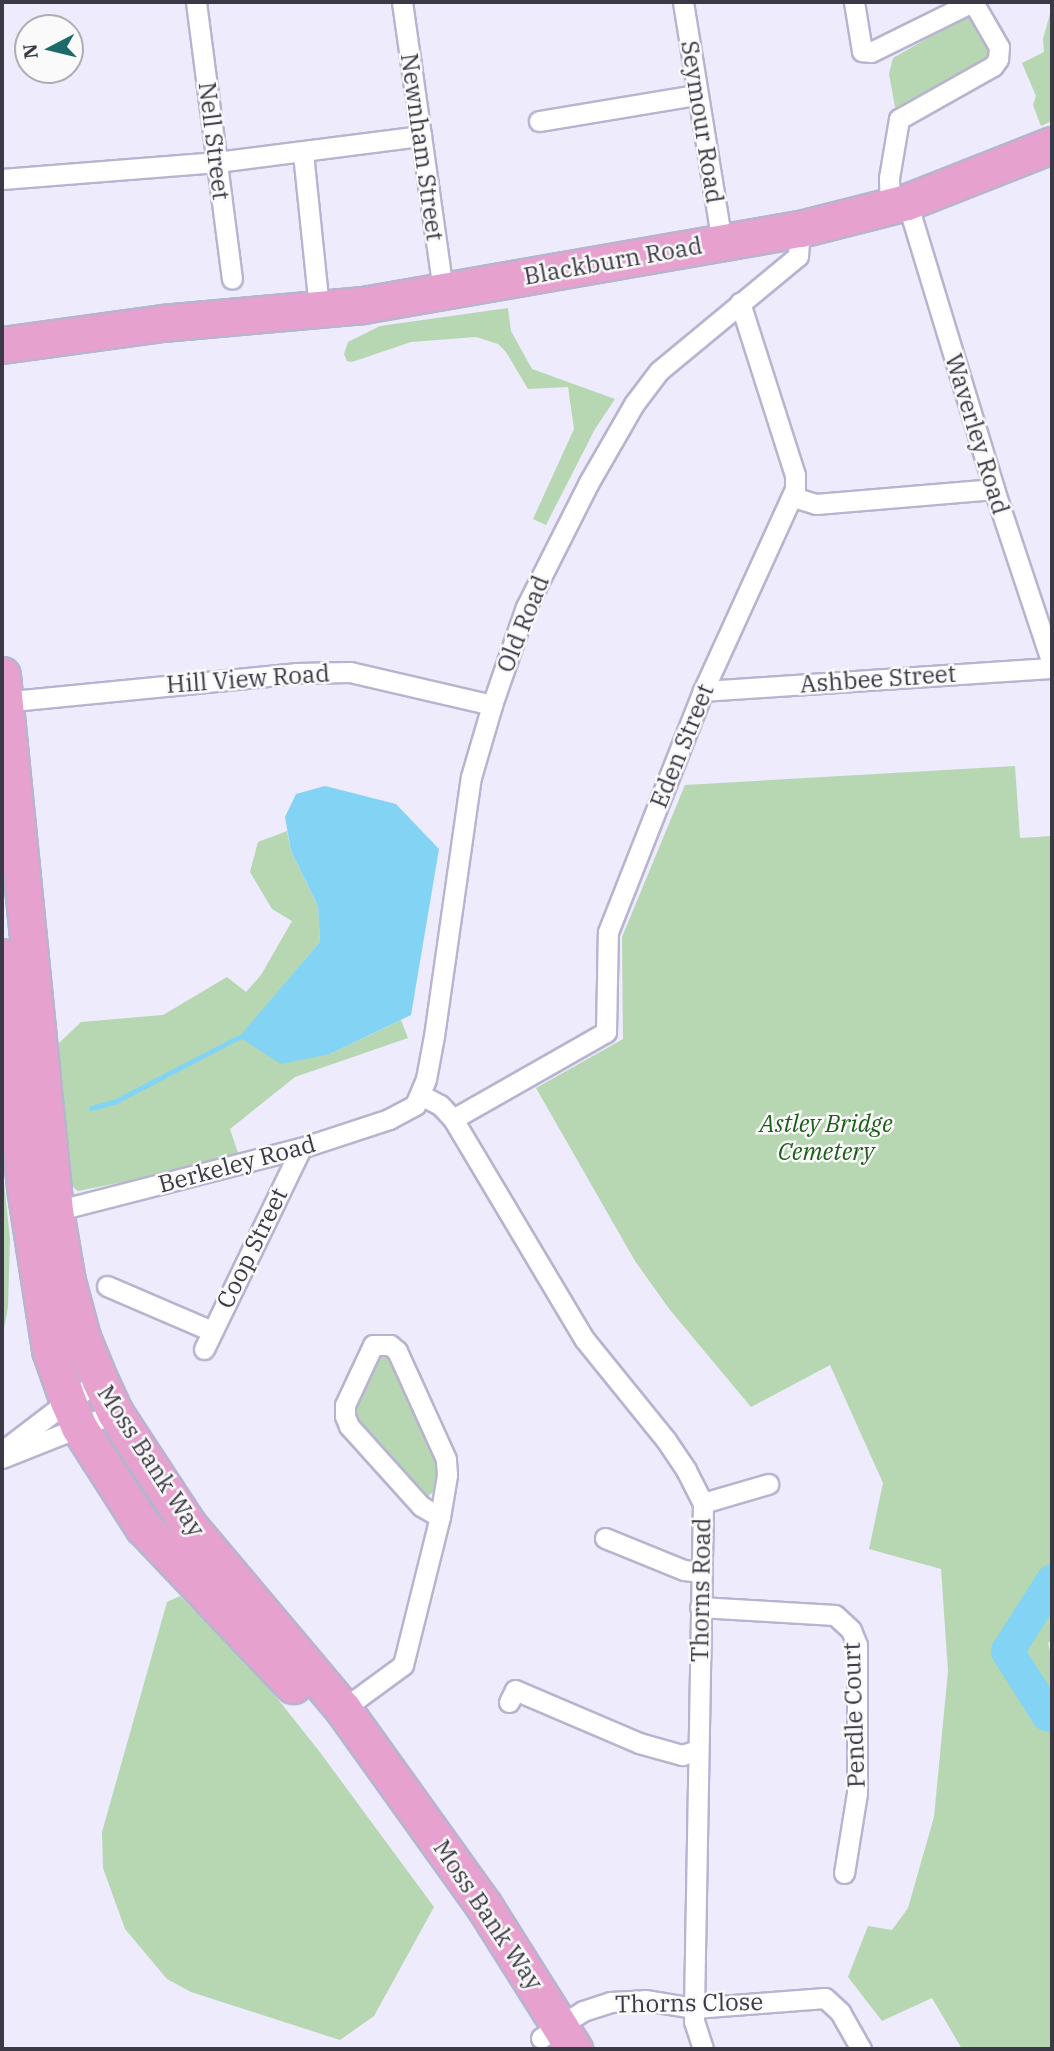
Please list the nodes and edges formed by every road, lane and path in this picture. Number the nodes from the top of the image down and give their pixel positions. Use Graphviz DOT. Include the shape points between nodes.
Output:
graph roads {
  1 [pos="196,2"];
  2 [pos="402,2"];
  3 [pos="682,2"];
  4 [pos="854,2"];
  5 [pos="972,2"];
  6 [pos="696,94"];
  7 [pos="539,121"];
  8 [pos="421,136"];
  9 [pos="1052,145"];
  10 [pos="303,153"];
  11 [pos="217,162"];
  12 [pos="2,178"];
  13 [pos="898,205"];
  14 [pos="800,229"];
  15 [pos="722,242"];
  16 [pos="232,279"];
  17 [pos="443,291"];
  18 [pos="740,303"];
  19 [pos="319,310"];
  20 [pos="2,322"];
  21 [pos="162,323"];
  22 [pos="38,339"];
  23 [pos="2,345"];
  24 [pos="2,363"];
  25 [pos="994,489"];
  26 [pos="793,497"];
  27 [pos="1052,666"];
  28 [pos="703,691"];
  29 [pos="3,693"];
  30 [pos="492,705"];
  31 [pos="2,957"];
  32 [pos="418,1100"];
  33 [pos="453,1119"];
  34 [pos="301,1148"];
  35 [pos="55,1211"];
  36 [pos="107,1286"];
  37 [pos="212,1331"];
  38 [pos="204,1349"];
  39 [pos="100,1381"];
  40 [pos="115,1413"];
  41 [pos="74,1414"];
  42 [pos="2,1452"];
  43 [pos="2,1458"];
  44 [pos="768,1484"];
  45 [pos="703,1503"];
  46 [pos="440,1517"];
  47 [pos="605,1538"];
  48 [pos="701,1572"];
  49 [pos="700,1607"];
  50 [pos="509,1702"];
  51 [pos="343,1709"];
  52 [pos="697,1750"];
  53 [pos="844,1873"];
  54 [pos="694,2008"];
  55 [pos="556,2040"];
  56 [pos="703,2049"];
  57 [pos="861,2049"];
  1 -- 11 [label="street, Nell Street"];
  2 -- 8 [label="street, Newnham Street"];
  3 -- 6 [label="street, Seymour Road"];
  4 -- 5 [label="street" via="862,51 871,52"];
  5 -- 13 [label="street, Waverley Road" via="999,47 998,59 899,119 889,178"];
  6 -- 7 [label="street"];
  6 -- 15 [label="street, Seymour Road"];
  8 -- 10 [label="street"];
  8 -- 17 [label="street, Newnham Street"];
  9 -- 13 [label="highway, Blackburn Road"];
  10 -- 11 [label="street"];
  10 -- 19 [label="street"];
  11 -- 12 [label="street"];
  11 -- 16 [label="street, Nell Street"];
  13 -- 14 [label="highway, Blackburn Road"];
  13 -- 25 [label="street, Waverley Road"];
  14 -- 15 [label="highway, Blackburn Road"];
  14 -- 18 [label="street, Old Road" via="798,256"];
  15 -- 17 [label="highway, Blackburn Road"];
  17 -- 19 [label="highway, Blackburn Road"];
  18 -- 26 [label="street, Eden Street" via="795,475"];
  18 -- 30 [label="street, Old Road" via="659,371 634,404 526,607"];
  19 -- 21 [label="highway, Blackburn Road"];
  20 -- 21 [label="highway, Blackburn Road"];
  21 -- 22 [label="highway, Blackburn Road"];
  22 -- 23 [label="highway, Blackburn Road"];
  22 -- 24 [label="highway"];
  25 -- 26 [label="street" via="816,504"];
  25 -- 27 [label="street, Waverley Road"];
  26 -- 28 [label="street, Eden Street"];
  27 -- 28 [label="street, Ashbee Street"];
  28 -- 33 [label="street, Eden Street" via="608,932 606,1032"];
  29 -- 30 [label="street, Hill View Road" via="350,672"];
  29 -- 35 [label="highway, Moss Bank Way"];
  30 -- 32 [label="street, Old Road" via="471,778 434,1036"];
  31 -- 41 [label="highway, Moss Bank Way" via="24,1188 50,1350"];
  32 -- 33 [label="street, Thorns Road" via="440,1105"];
  32 -- 34 [label="street, Berkeley Road" via="389,1119"];
  33 -- 45 [label="street, Thorns Road" via="585,1340 666,1440"];
  34 -- 35 [label="street, Berkeley Road"];
  34 -- 37 [label="street, Coop Street"];
  35 -- 39 [label="highway, Moss Bank Way" via="67,1281"];
  36 -- 37 [label="street"];
  37 -- 38 [label="street, Coop Street"];
  39 -- 40 [label="highway, Moss Bank Way"];
  39 -- 41 [label="street"];
  40 -- 41 [label="street"];
  40 -- 51 [label="highway, Moss Bank Way" via="189,1526"];
  41 -- 42 [label="street"];
  41 -- 43 [label="street"];
  41 -- 55 [label="highway, Moss Bank Way" via="143,1528 267,1655 368,1778"];
  44 -- 45 [label="street"];
  45 -- 48 [label="street, Thorns Road"];
  46 -- 46 [label="street" via="446,1459 397,1351 390,1345 373,1345 345,1405 345,1416 421,1506"];
  46 -- 51 [label="street" via="402,1665"];
  47 -- 48 [label="street" via="684,1570"];
  48 -- 49 [label="street, Thorns Road"];
  49 -- 52 [label="street, Thorns Road"];
  49 -- 53 [label="street, Pendle Court" via="835,1615 851,1630 857,1645 857,1793"];
  50 -- 52 [label="street" via="515,1690 639,1744 682,1755"];
  51 -- 55 [label="highway, Moss Bank Way" via="484,1906"];
  52 -- 54 [label="street, Thorns Road"];
  54 -- 55 [label="street, Thorns Close" via="645,2000 610,2002 583,2011"];
  54 -- 56 [label="street, Thorns Road"];
  54 -- 57 [label="street, Thorns Close" via="825,1998 840,2012"];
}
